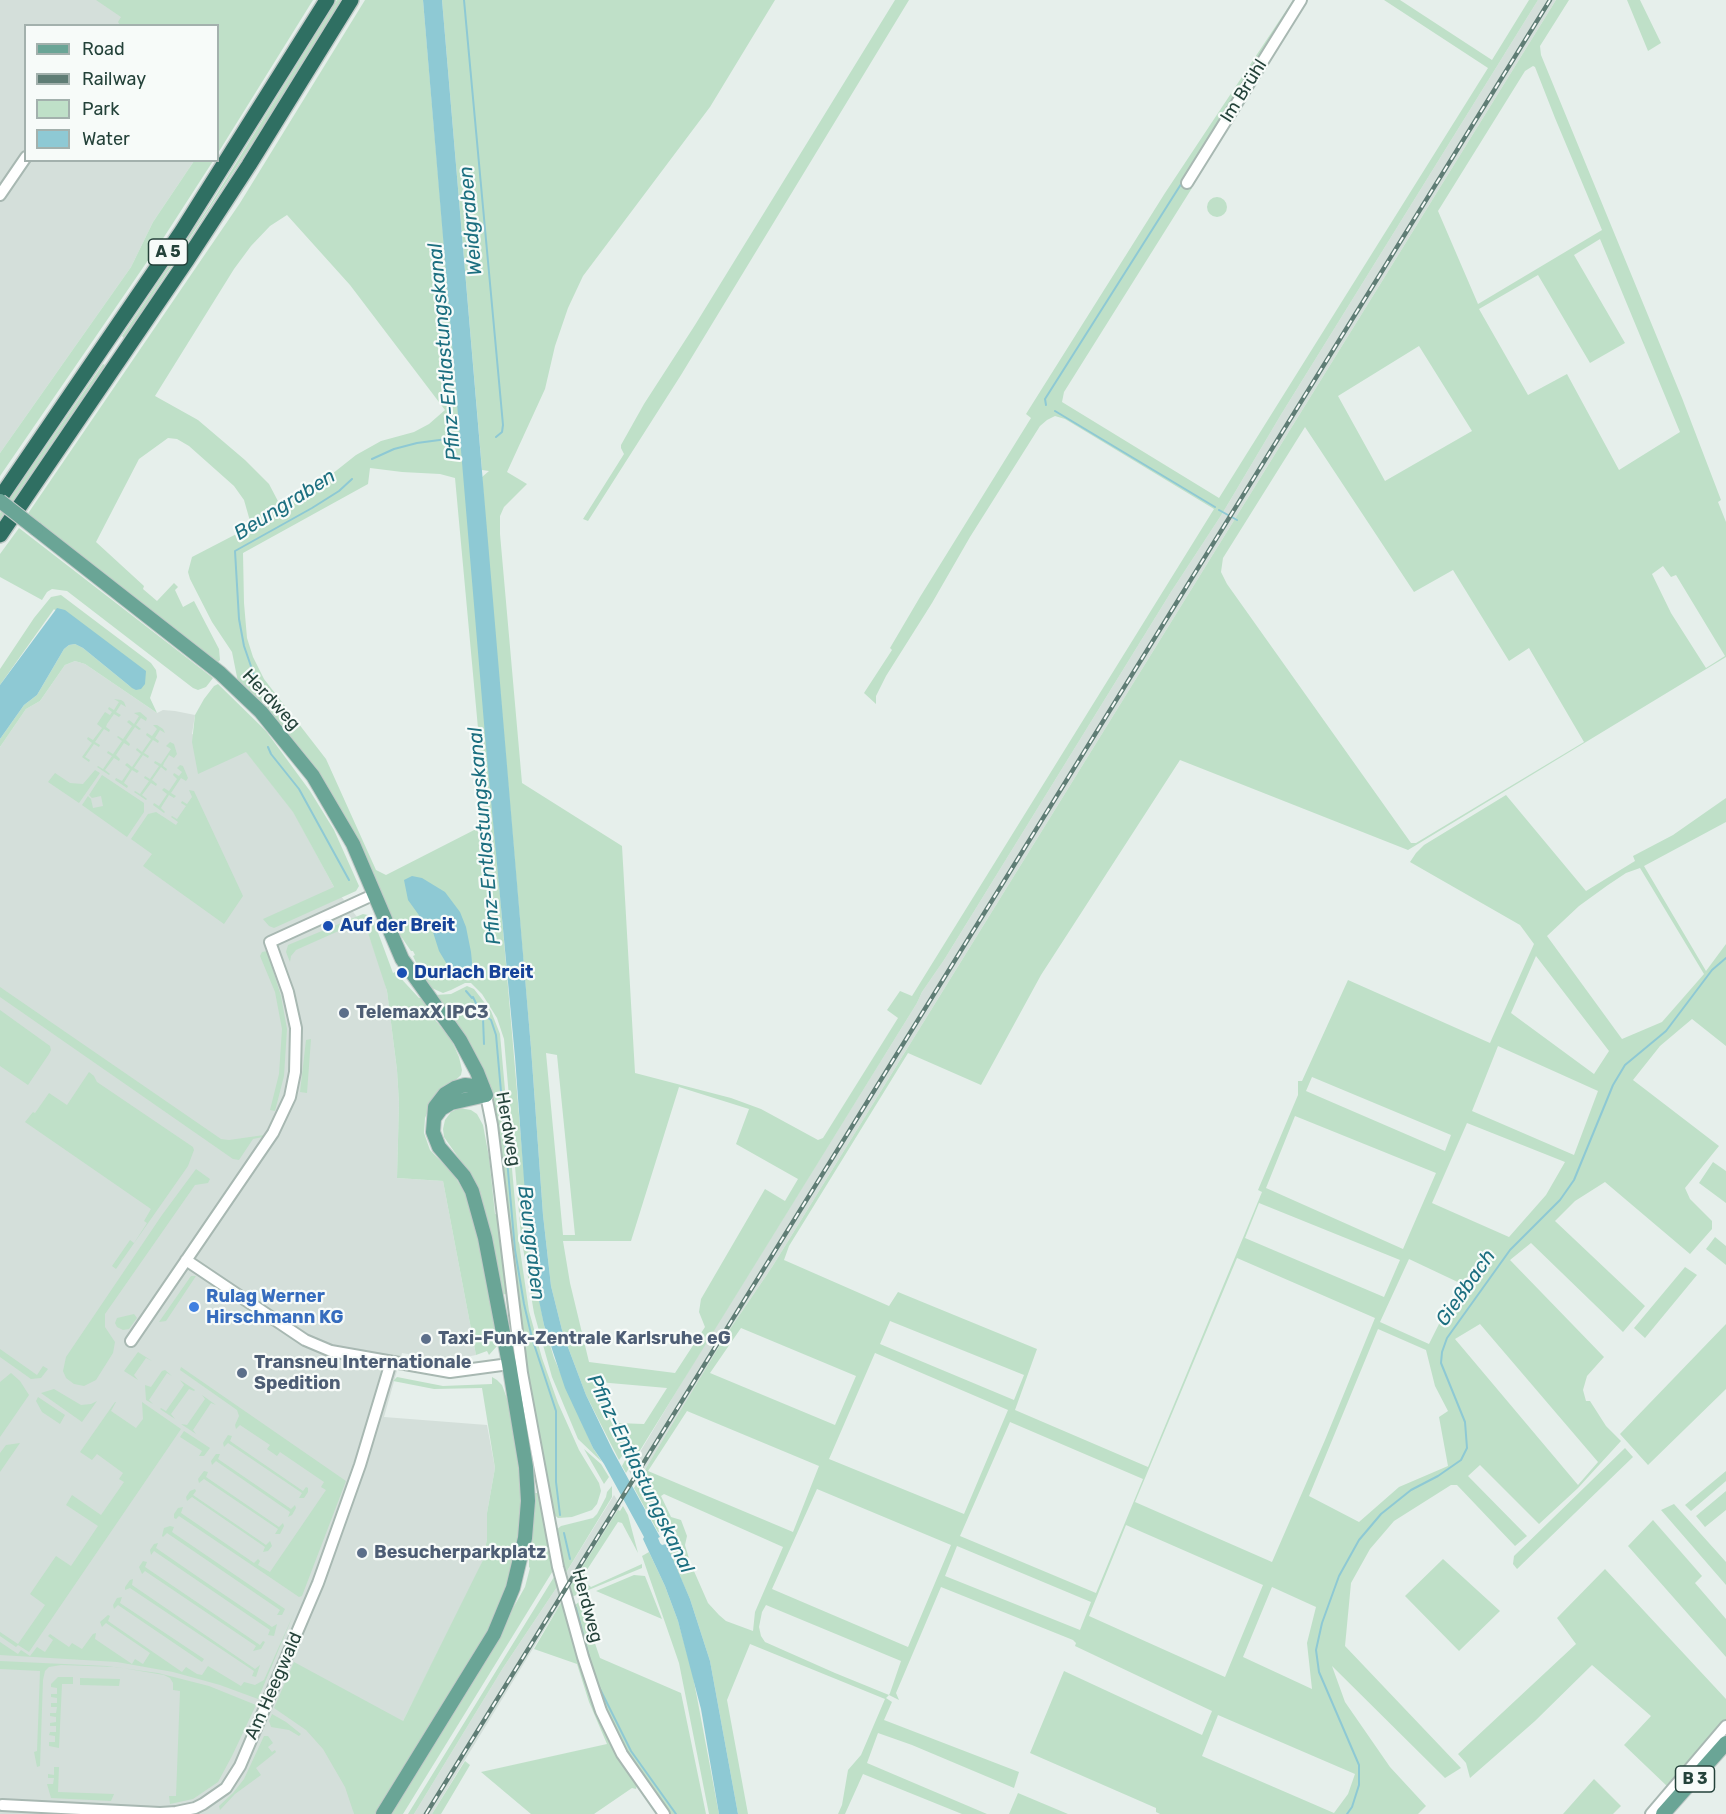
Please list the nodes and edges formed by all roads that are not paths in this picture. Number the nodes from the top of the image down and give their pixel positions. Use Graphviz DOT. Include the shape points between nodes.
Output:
graph roads {
  1 [pos="327,0"];
  2 [pos="351,0"];
  3 [pos="1301,0"];
  4 [pos="24,160"];
  5 [pos="1187,183"];
  6 [pos="0,195"];
  7 [pos="0,500"];
  8 [pos="0,535"];
  9 [pos="375,894"];
  10 [pos="469,1055"];
  11 [pos="455,1088"];
  12 [pos="484,1091"];
  13 [pos="434,1119"];
  14 [pos="186,1260"];
  15 [pos="131,1341"];
  16 [pos="391,1362"];
  17 [pos="509,1364"];
  18 [pos="1726,1726"];
  19 [pos="1726,1743"];
  20 [pos="2,1807"];
  21 [pos="383,1814"];
  22 [pos="664,1814"];
  23 [pos="1651,1814"];
  24 [pos="1663,1814"];
  1 -- 7 [label="highway, A 5" via="183,231"];
  2 -- 8 [label="highway, A 5" via="194,251"];
  3 -- 5 [label="street, Im Brühl"];
  4 -- 6 [label="street"];
  7 -- 9 [label="main road, Herdweg, bridge" via="199,654 261,712 328,801"];
  9 -- 10 [label="main road, Herdweg" via="402,959"];
  9 -- 14 [label="street" via="270,942 296,1028 290,1097 273,1133"];
  10 -- 11 [label="main road" via="464,1076"];
  10 -- 12 [label="main road, Herdweg"];
  11 -- 12 [label="main road" via="465,1085"];
  11 -- 13 [label="main road" via="439,1099"];
  12 -- 13 [label="main road" via="451,1103"];
  12 -- 22 [label="street, Herdweg" via="492,1125 522,1372 558,1567 601,1711 622,1754"];
  13 -- 17 [label="main road" via="439,1147 468,1182 478,1208"];
  14 -- 15 [label="street"];
  14 -- 16 [label="street" via="305,1340 331,1351"];
  16 -- 17 [label="street" via="450,1372"];
  16 -- 20 [label="street, Am Heegwald" via="360,1466 318,1583 240,1766 226,1788 195,1808 164,1813"];
  17 -- 21 [label="main road" via="528,1492 519,1569 494,1634"];
  18 -- 23 [label="street"];
  19 -- 24 [label="main road, B 3"];
}
